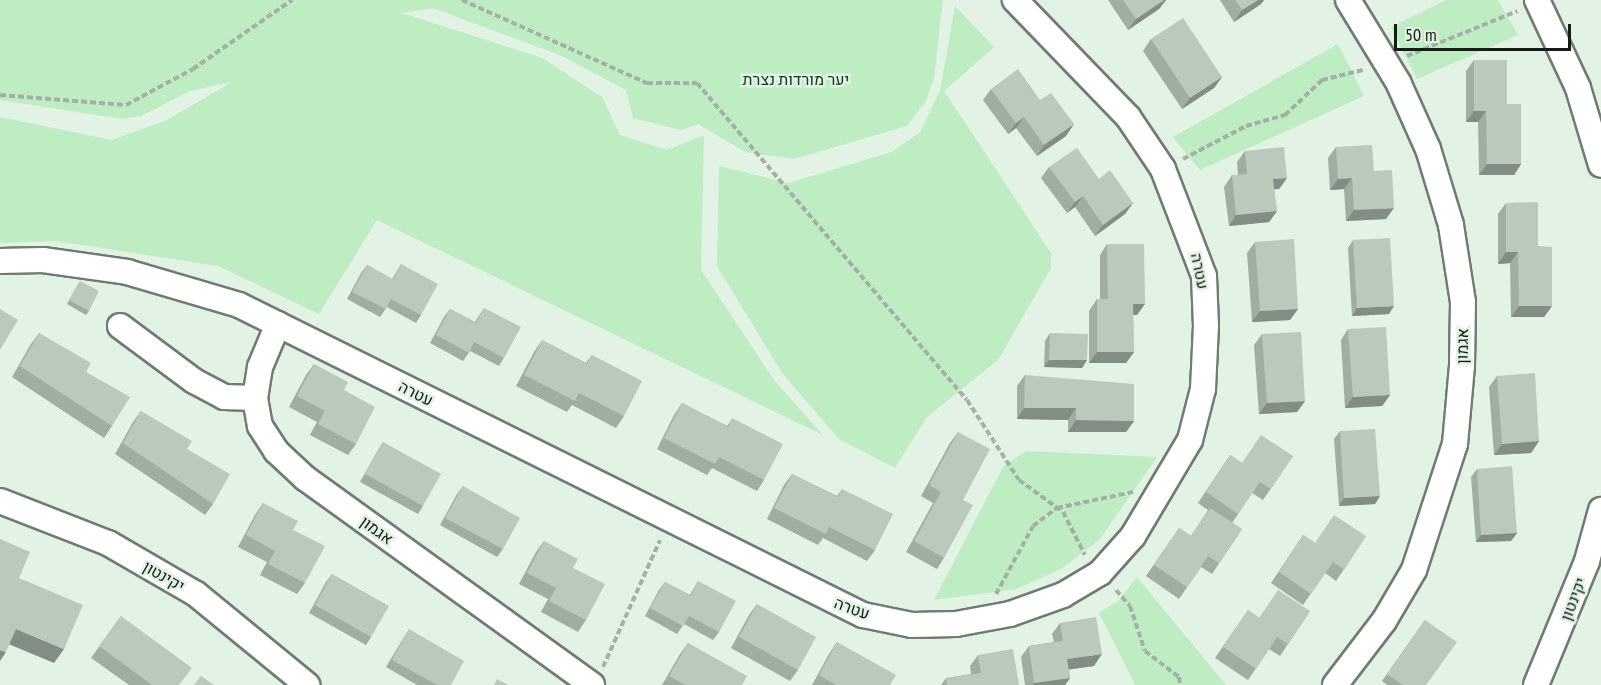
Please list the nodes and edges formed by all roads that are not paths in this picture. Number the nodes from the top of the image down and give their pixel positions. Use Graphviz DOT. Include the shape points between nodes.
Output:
graph roads {
  1 [pos="1015,0"];
  2 [pos="1348,0"];
  3 [pos="1537,1"];
  4 [pos="1601,165"];
  5 [pos="0,261"];
  6 [pos="278,324"];
  7 [pos="120,326"];
  8 [pos="255,398"];
  9 [pos="0,501"];
  10 [pos="1601,510"];
  11 [pos="595,681"];
  12 [pos="307,685"];
  13 [pos="1335,685"];
  14 [pos="1536,685"];
  1 -- 6 [label="street, עטרה" via="1128,117 1163,169 1204,276 1203,389 1190,440 1166,485 1100,573 1063,595 985,619 912,625 863,615"];
  2 -- 13 [label="street, אגמון" via="1388,64 1428,149 1451,225 1463,302 1462,366 1455,444 1414,570 1384,621"];
  3 -- 4 [label="street" via="1578,88"];
  5 -- 6 [label="street, עטרה" via="43,260 127,272 198,290"];
  6 -- 8 [label="street, אגמון" via="260,367"];
  7 -- 8 [label="street" via="194,381 224,397"];
  8 -- 11 [label="street, אגמון" via="260,426 276,451 305,478"];
  9 -- 12 [label="street, יקינטון" via="108,543 196,594"];
  10 -- 14 [label="street, יקינטון" via="1587,561"];
}
